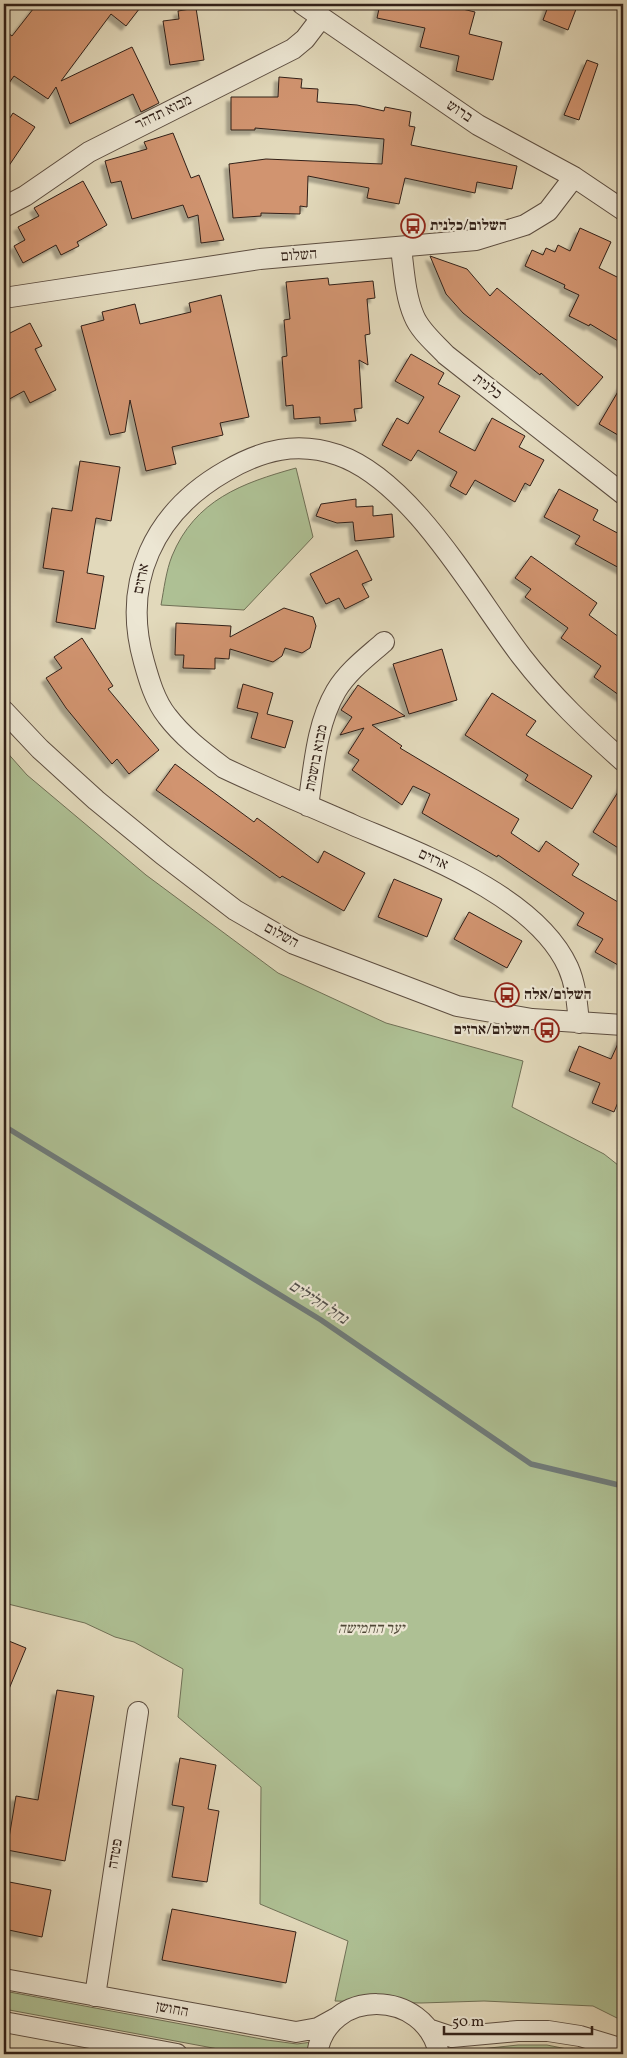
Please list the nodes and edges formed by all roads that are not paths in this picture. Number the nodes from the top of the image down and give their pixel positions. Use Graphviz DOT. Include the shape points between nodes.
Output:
graph roads {
  1 [pos="302,4"];
  2 [pos="321,18"];
  3 [pos="574,176"];
  4 [pos="615,199"];
  5 [pos="4,207"];
  6 [pos="623,210"];
  7 [pos="401,248"];
  8 [pos="4,298"];
  9 [pos="623,494"];
  10 [pos="384,642"];
  11 [pos="4,711"];
  12 [pos="623,761"];
  13 [pos="308,806"];
  14 [pos="579,1023"];
  15 [pos="623,1025"];
  16 [pos="138,1712"];
  17 [pos="4,1979"];
  18 [pos="95,1996"];
  19 [pos="338,2017"];
  20 [pos="4,2022"];
  21 [pos="428,2029"];
  22 [pos="88,2046"];
  23 [pos="623,2049"];
  24 [pos="177,2054"];
  25 [pos="317,2054"];
  26 [pos="438,2054"];
  1 -- 2 [label="street, ברוש"];
  2 -- 3 [label="street, ברוש" via="478,125"];
  2 -- 5 [label="street, מבוא תדהר" via="293,49 97,147"];
  3 -- 4 [label="street, ברוש"];
  3 -- 7 [label="street, השלום" via="548,211 525,225 476,240"];
  4 -- 6 [label="street, ברוש"];
  7 -- 8 [label="street, השלום" via="260,259"];
  7 -- 9 [label="street, כלנית" via="407,293 414,317 425,332 446,355"];
  10 -- 13 [label="street, מבוא בושמת" via="354,667 336,691 321,727"];
  11 -- 14 [label="street, השלום" via="96,800 162,854 235,910 294,944 457,1006 532,1019"];
  12 -- 13 [label="street, ארזים" via="553,695 422,520 397,492 338,455 304,448 273,450 248,458 221,474 188,497 165,523 148,552 138,584 140,648 150,683 166,714 193,745 224,768"];
  13 -- 14 [label="street, ארזים" via="459,872 518,910 555,946 567,966 575,986"];
  14 -- 15 [label="street, השלום"];
  16 -- 18 [label="street, פטדה"];
  17 -- 18 [label="street, החושן"];
  18 -- 19 [label="street, החושן" via="296,2032 318,2028"];
  19 -- 21 [label="street, החושן" via="356,2007 376,2003 396,2006 408,2012"];
  19 -- 25 [label="street" via="326,2031"];
  20 -- 22 [label="street"];
  21 -- 23 [label="street" via="452,2037 548,2031 580,2036"];
  21 -- 26 [label="street"];
  22 -- 24 [label="street"];
}
